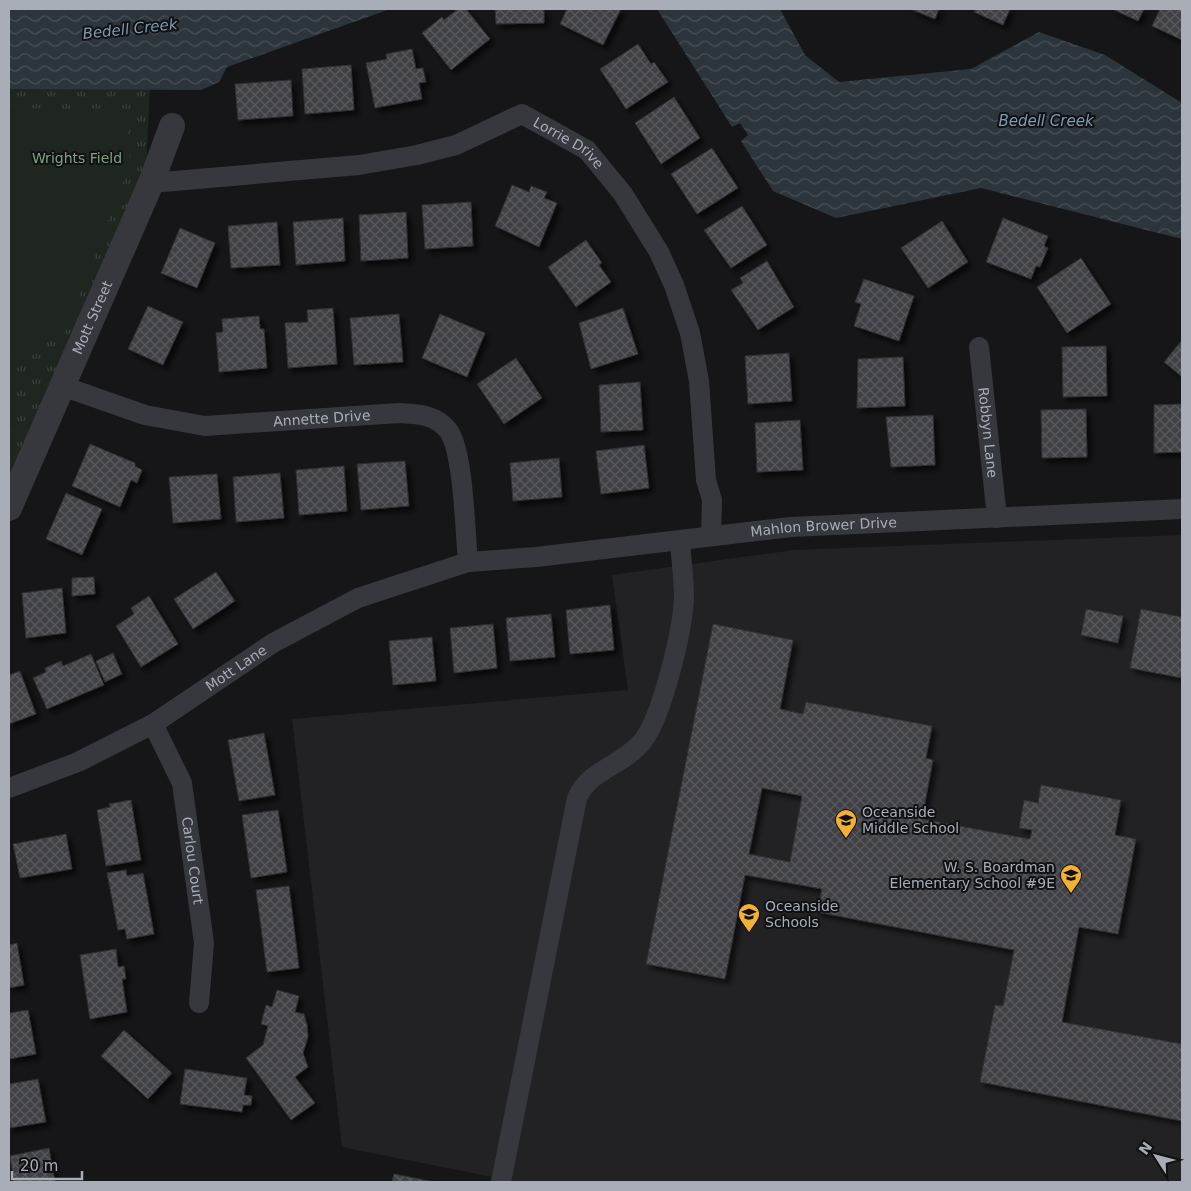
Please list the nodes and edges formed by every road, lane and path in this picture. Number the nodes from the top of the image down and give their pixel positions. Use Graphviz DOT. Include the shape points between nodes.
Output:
graph roads {
  1 [pos="172,126"];
  2 [pos="151,183"];
  3 [pos="979,348"];
  4 [pos="62,386"];
  5 [pos="9,508"];
  6 [pos="1182,509"];
  7 [pos="998,518"];
  8 [pos="710,536"];
  9 [pos="680,540"];
  10 [pos="468,562"];
  11 [pos="152,724"];
  12 [pos="9,788"];
  13 [pos="199,1003"];
  14 [pos="501,1182"];
  1 -- 2 [label="street, Mott Street"];
  2 -- 4 [label="street, Mott Street"];
  2 -- 8 [label="street, Lorrie Drive" via="359,165 417,155 456,145 522,114 587,150 623,194 659,252 690,333 699,381 706,480 712,500"];
  3 -- 7 [label="street, Robbyn Lane"];
  4 -- 5 [label="street, Mott Street"];
  4 -- 10 [label="street, Annette Drive" via="145,415 205,426 399,413 432,418 448,430 458,458"];
  6 -- 7 [label="street, Mahlon Brower Drive"];
  7 -- 8 [label="street, Mahlon Brower Drive" via="792,527"];
  8 -- 9 [label="street, Mahlon Brower Drive"];
  9 -- 10 [label="street, Mahlon Brower Drive"];
  9 -- 14 [label="street" via="683,616 663,698 653,724 628,756 593,776 582,786 577,798"];
  10 -- 11 [label="street, Mott Lane" via="358,598 274,643"];
  11 -- 12 [label="street, Mott Lane" via="78,762"];
  11 -- 13 [label="street, Carlou Court" via="182,783 204,944"];
}
